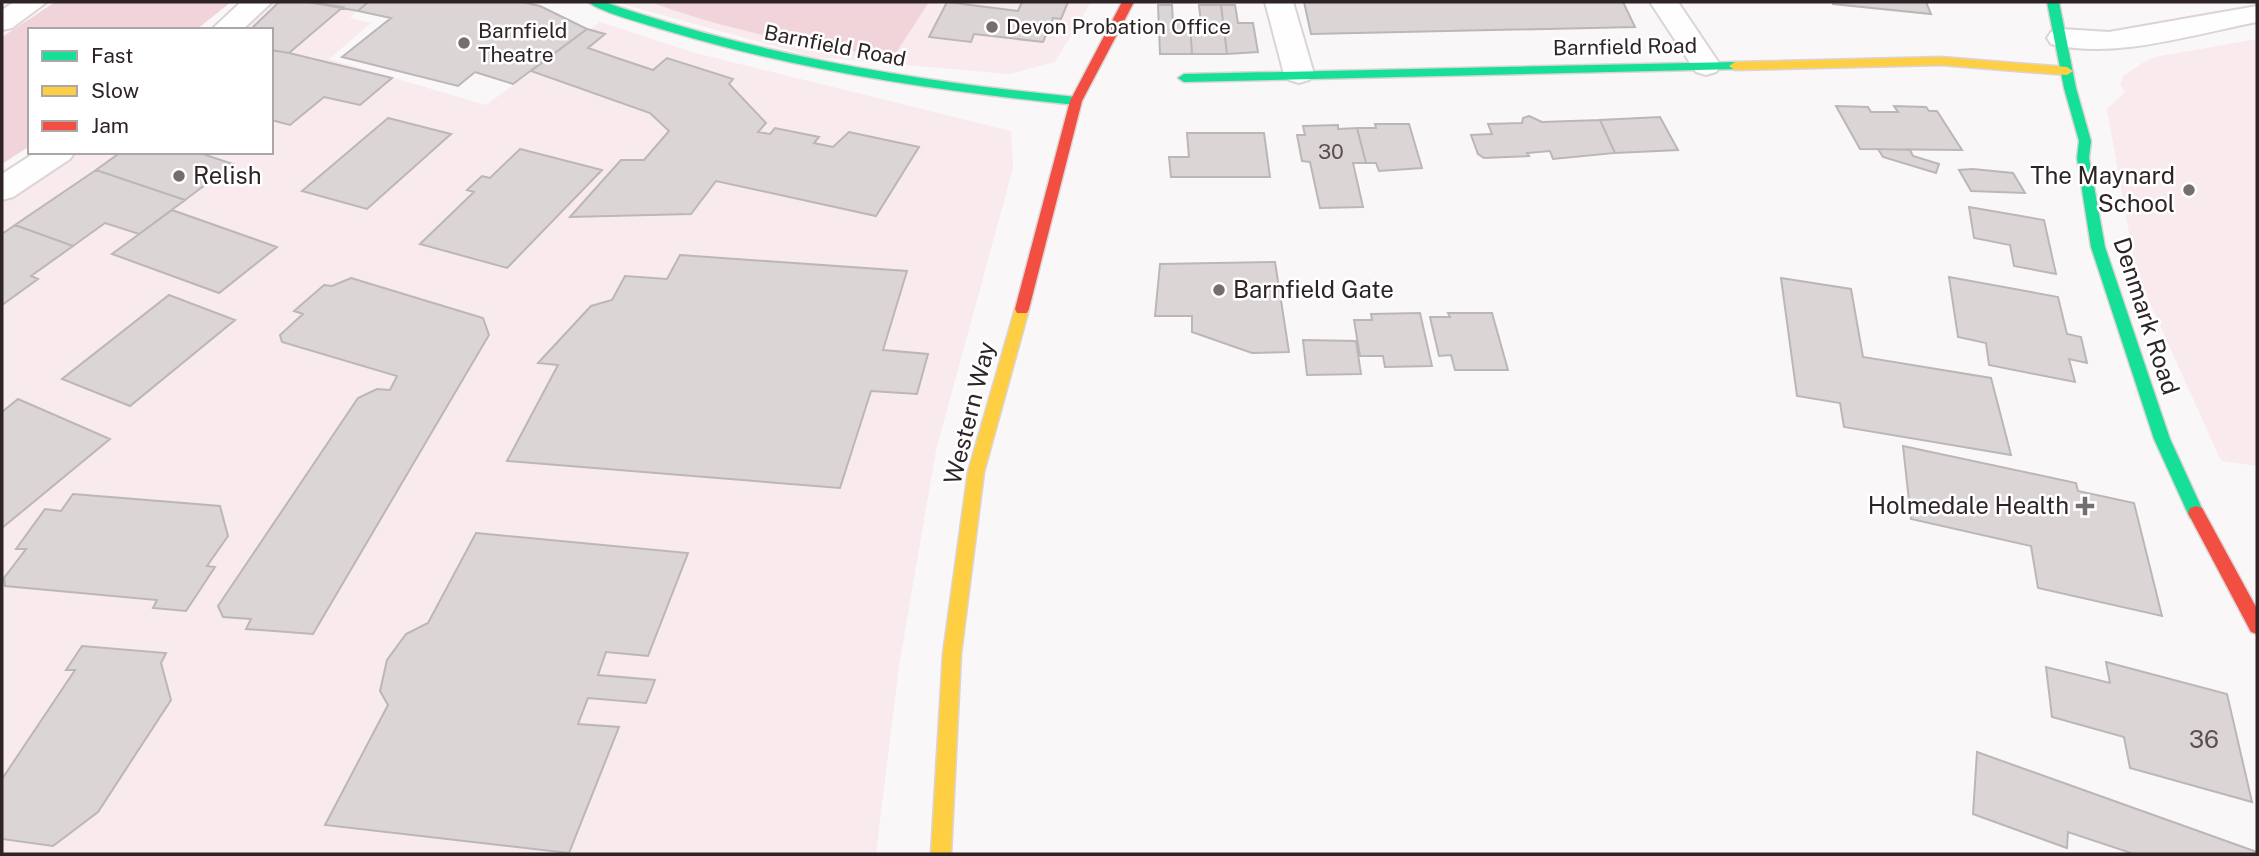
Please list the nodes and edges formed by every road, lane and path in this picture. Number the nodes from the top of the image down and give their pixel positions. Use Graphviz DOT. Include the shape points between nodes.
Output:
graph roads {
  1 [pos="33,2"];
  2 [pos="258,2"];
  3 [pos="594,2"];
  4 [pos="1128,2"];
  5 [pos="1279,2"];
  6 [pos="1664,2"];
  7 [pos="2053,2"];
  8 [pos="2257,14"];
  9 [pos="2,22"];
  10 [pos="227,28"];
  11 [pos="2061,38"];
  12 [pos="1706,66"];
  13 [pos="2067,71"];
  14 [pos="1300,75"];
  15 [pos="1184,78"];
  16 [pos="1076,101"];
  17 [pos="56,154"];
  18 [pos="2,189"];
  19 [pos="2257,625"];
  20 [pos="941,854"];
  1 -- 9 [label="street"];
  2 -- 10 [label="street"];
  3 -- 16 [label="street, Barnfield Road" via="654,27 814,66"];
  4 -- 16 [label="street, Western Way"];
  5 -- 14 [label="street"];
  6 -- 12 [label="street"];
  7 -- 11 [label="street, Denmark Road"];
  8 -- 11 [label="street" via="2109,41"];
  11 -- 13 [label="street, Denmark Road"];
  12 -- 13 [label="street, Barnfield Road" via="1941,61"];
  12 -- 14 [label="street, Barnfield Road"];
  13 -- 19 [label="street, Denmark Road" via="2085,141 2083,158 2098,247 2162,439 2204,532"];
  14 -- 15 [label="street, Barnfield Road"];
  16 -- 20 [label="street, Western Way" via="976,472 952,653"];
  17 -- 18 [label="street"];
}
